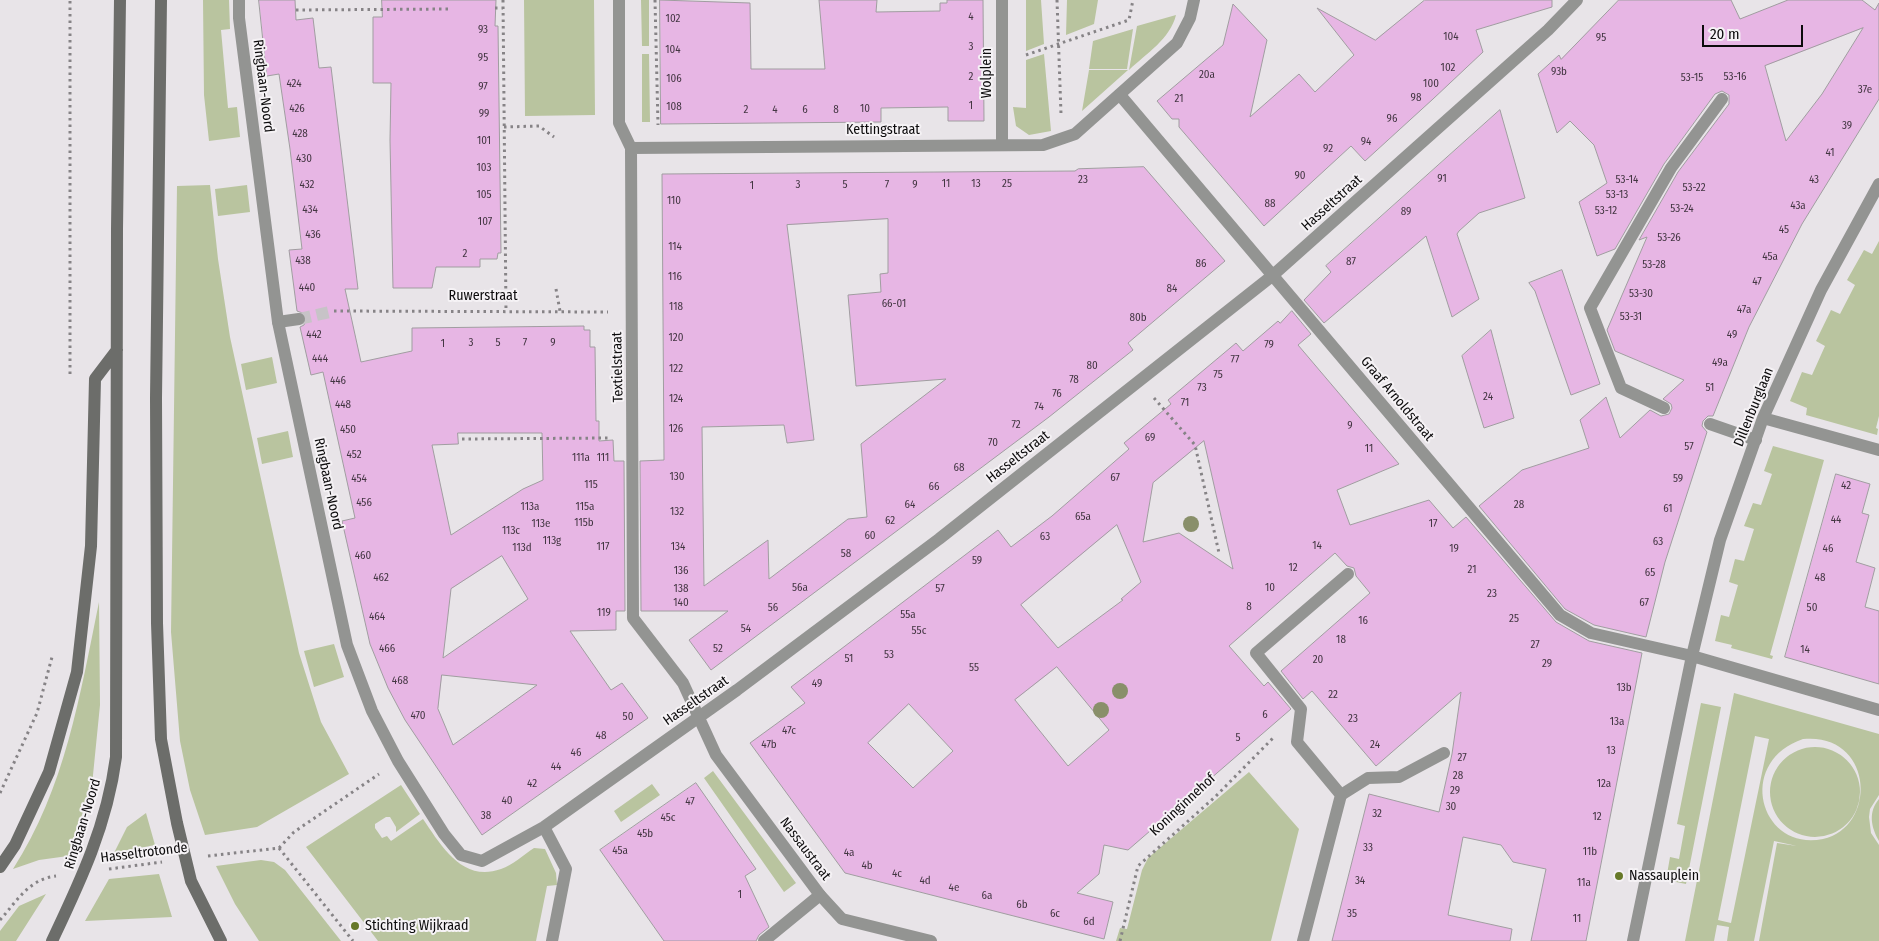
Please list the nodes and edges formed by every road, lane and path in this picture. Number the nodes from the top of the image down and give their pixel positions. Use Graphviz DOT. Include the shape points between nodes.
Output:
graph roads {
  1 [pos="70,0"];
  2 [pos="120,0"];
  3 [pos="161,0"];
  4 [pos="239,0"];
  5 [pos="503,0"];
  6 [pos="619,0"];
  7 [pos="655,0"];
  8 [pos="1002,0"];
  9 [pos="1058,0"];
  10 [pos="1133,0"];
  11 [pos="1194,0"];
  12 [pos="1577,0"];
  13 [pos="495,8"];
  14 [pos="503,8"];
  15 [pos="450,9"];
  16 [pos="296,10"];
  17 [pos="1059,45"];
  18 [pos="1002,62"];
  19 [pos="1120,95"];
  20 [pos="1722,99"];
  21 [pos="504,127"];
  22 [pos="554,137"];
  23 [pos="1062,139"];
  24 [pos="1002,145"];
  25 [pos="631,148"];
  26 [pos="658,148"];
  27 [pos="1879,184"];
  28 [pos="1272,276"];
  29 [pos="556,288"];
  30 [pos="334,311"];
  31 [pos="506,312"];
  32 [pos="560,312"];
  33 [pos="633,312"];
  34 [pos="299,319"];
  35 [pos="278,322"];
  36 [pos="117,350"];
  37 [pos="1139,381"];
  38 [pos="70,384"];
  39 [pos="1664,408"];
  40 [pos="1764,418"];
  41 [pos="1710,424"];
  42 [pos="634,437"];
  43 [pos="462,439"];
  44 [pos="1756,440"];
  45 [pos="1879,450"];
  46 [pos="1219,553"];
  47 [pos="1348,574"];
  48 [pos="54,648"];
  49 [pos="1692,656"];
  50 [pos="1301,709"];
  51 [pos="1879,710"];
  52 [pos="698,717"];
  53 [pos="1444,753"];
  54 [pos="398,761"];
  55 [pos="0,793"];
  56 [pos="1341,795"];
  57 [pos="544,827"];
  58 [pos="279,848"];
  59 [pos="185,859"];
  60 [pos="0,867"];
  61 [pos="85,872"];
  62 [pos="820,895"];
  63 [pos="0,920"];
  64 [pos="1635,937"];
  65 [pos="52,941"];
  66 [pos="221,941"];
  67 [pos="353,941"];
  68 [pos="552,941"];
  69 [pos="764,941"];
  70 [pos="931,941"];
  71 [pos="1120,941"];
  72 [pos="1303,941"];
  1 -- 38 [label="path"];
  2 -- 36 [label="main road, Ringbaan-Noord"];
  3 -- 59 [label="main road" via="156,379 157,623 161,739"];
  4 -- 35 [label="street, Ringbaan-Noord"];
  5 -- 14 [label="path"];
  6 -- 25 [label="street, Textielstraat" via="619,123"];
  7 -- 26 [label="path"];
  8 -- 18 [label="street, Wolplein"];
  9 -- 17 [label="path"];
  10 -- 17 [label="path" via="1129,20"];
  11 -- 19 [label="street" via="1190,18 1177,43"];
  12 -- 28 [label="street, Hasseltstraat" via="1548,30"];
  13 -- 14 [label="path"];
  14 -- 21 [label="path"];
  15 -- 16 [label="path"];
  17 -- 18 [label="path"];
  17 -- 23 [label="path"];
  18 -- 24 [label="street, Wolplein"];
  19 -- 23 [label="street, Kettingstraat" via="1075,134"];
  19 -- 28 [label="street, Graaf Arnoldstraat"];
  20 -- 39 [label="street" via="1671,168 1590,308 1621,388"];
  21 -- 22 [label="path" via="539,126"];
  21 -- 31 [label="path"];
  23 -- 24 [label="street, Kettingstraat" via="1043,145"];
  24 -- 26 [label="street, Kettingstraat"];
  25 -- 26 [label="street, Kettingstraat"];
  25 -- 33 [label="street, Textielstraat"];
  27 -- 40 [label="street, Dillenburglaan" via="1821,290"];
  28 -- 37 [label="street, Hasseltstraat"];
  28 -- 49 [label="street, Graaf Arnoldstraat" via="1560,615 1591,633"];
  29 -- 32 [label="path"];
  30 -- 31 [label="path, Ruwerstraat"];
  31 -- 32 [label="path, Ruwerstraat"];
  32 -- 33 [label="path, Ruwerstraat"];
  33 -- 42 [label="street, Textielstraat"];
  34 -- 35 [label="street"];
  35 -- 54 [label="street, Ringbaan-Noord" via="347,645 372,711"];
  36 -- 60 [label="main road" via="95,379 91,546 77,672 49,772 15,845"];
  36 -- 61 [label="main road, Ringbaan-Noord" via="116,757 112,790"];
  37 -- 46 [label="path" via="1195,446"];
  37 -- 52 [label="street, Hasseltstraat" via="939,539"];
  40 -- 44 [label="street, Dillenburglaan"];
  40 -- 45 [label="street"];
  41 -- 44 [label="street"];
  42 -- 43 [label="path"];
  42 -- 52 [label="street, Textielstraat" via="633,618 683,683"];
  44 -- 49 [label="street, Dillenburglaan" via="1720,540"];
  47 -- 50 [label="street" via="1256,654"];
  48 -- 55 [label="path" via="37,713"];
  49 -- 51 [label="street"];
  49 -- 64 [label="street"];
  50 -- 56 [label="street" via="1297,742"];
  50 -- 71 [label="path, Koninginnehof" via="1216,796 1138,866"];
  52 -- 57 [label="street, Hasseltstraat"];
  52 -- 62 [label="street, Nassaustraat" via="716,755"];
  53 -- 56 [label="street" via="1399,777 1368,778"];
  54 -- 57 [label="street, Ringbaan-Noord" via="461,855 482,861"];
  54 -- 58 [label="path" via="294,832"];
  56 -- 72 [label="street"];
  57 -- 68 [label="street" via="566,869"];
  58 -- 59 [label="path, Hasseltrotonde"];
  58 -- 67 [label="path"];
  59 -- 61 [label="path, Hasseltrotonde"];
  59 -- 66 [label="main road" via="191,880"];
  61 -- 63 [label="path, Hasseltrotonde" via="46,877 27,887"];
  61 -- 65 [label="main road, Ringbaan-Noord"];
  62 -- 69 [label="street"];
  62 -- 70 [label="street, Nassaustraat" via="842,919"];
}
